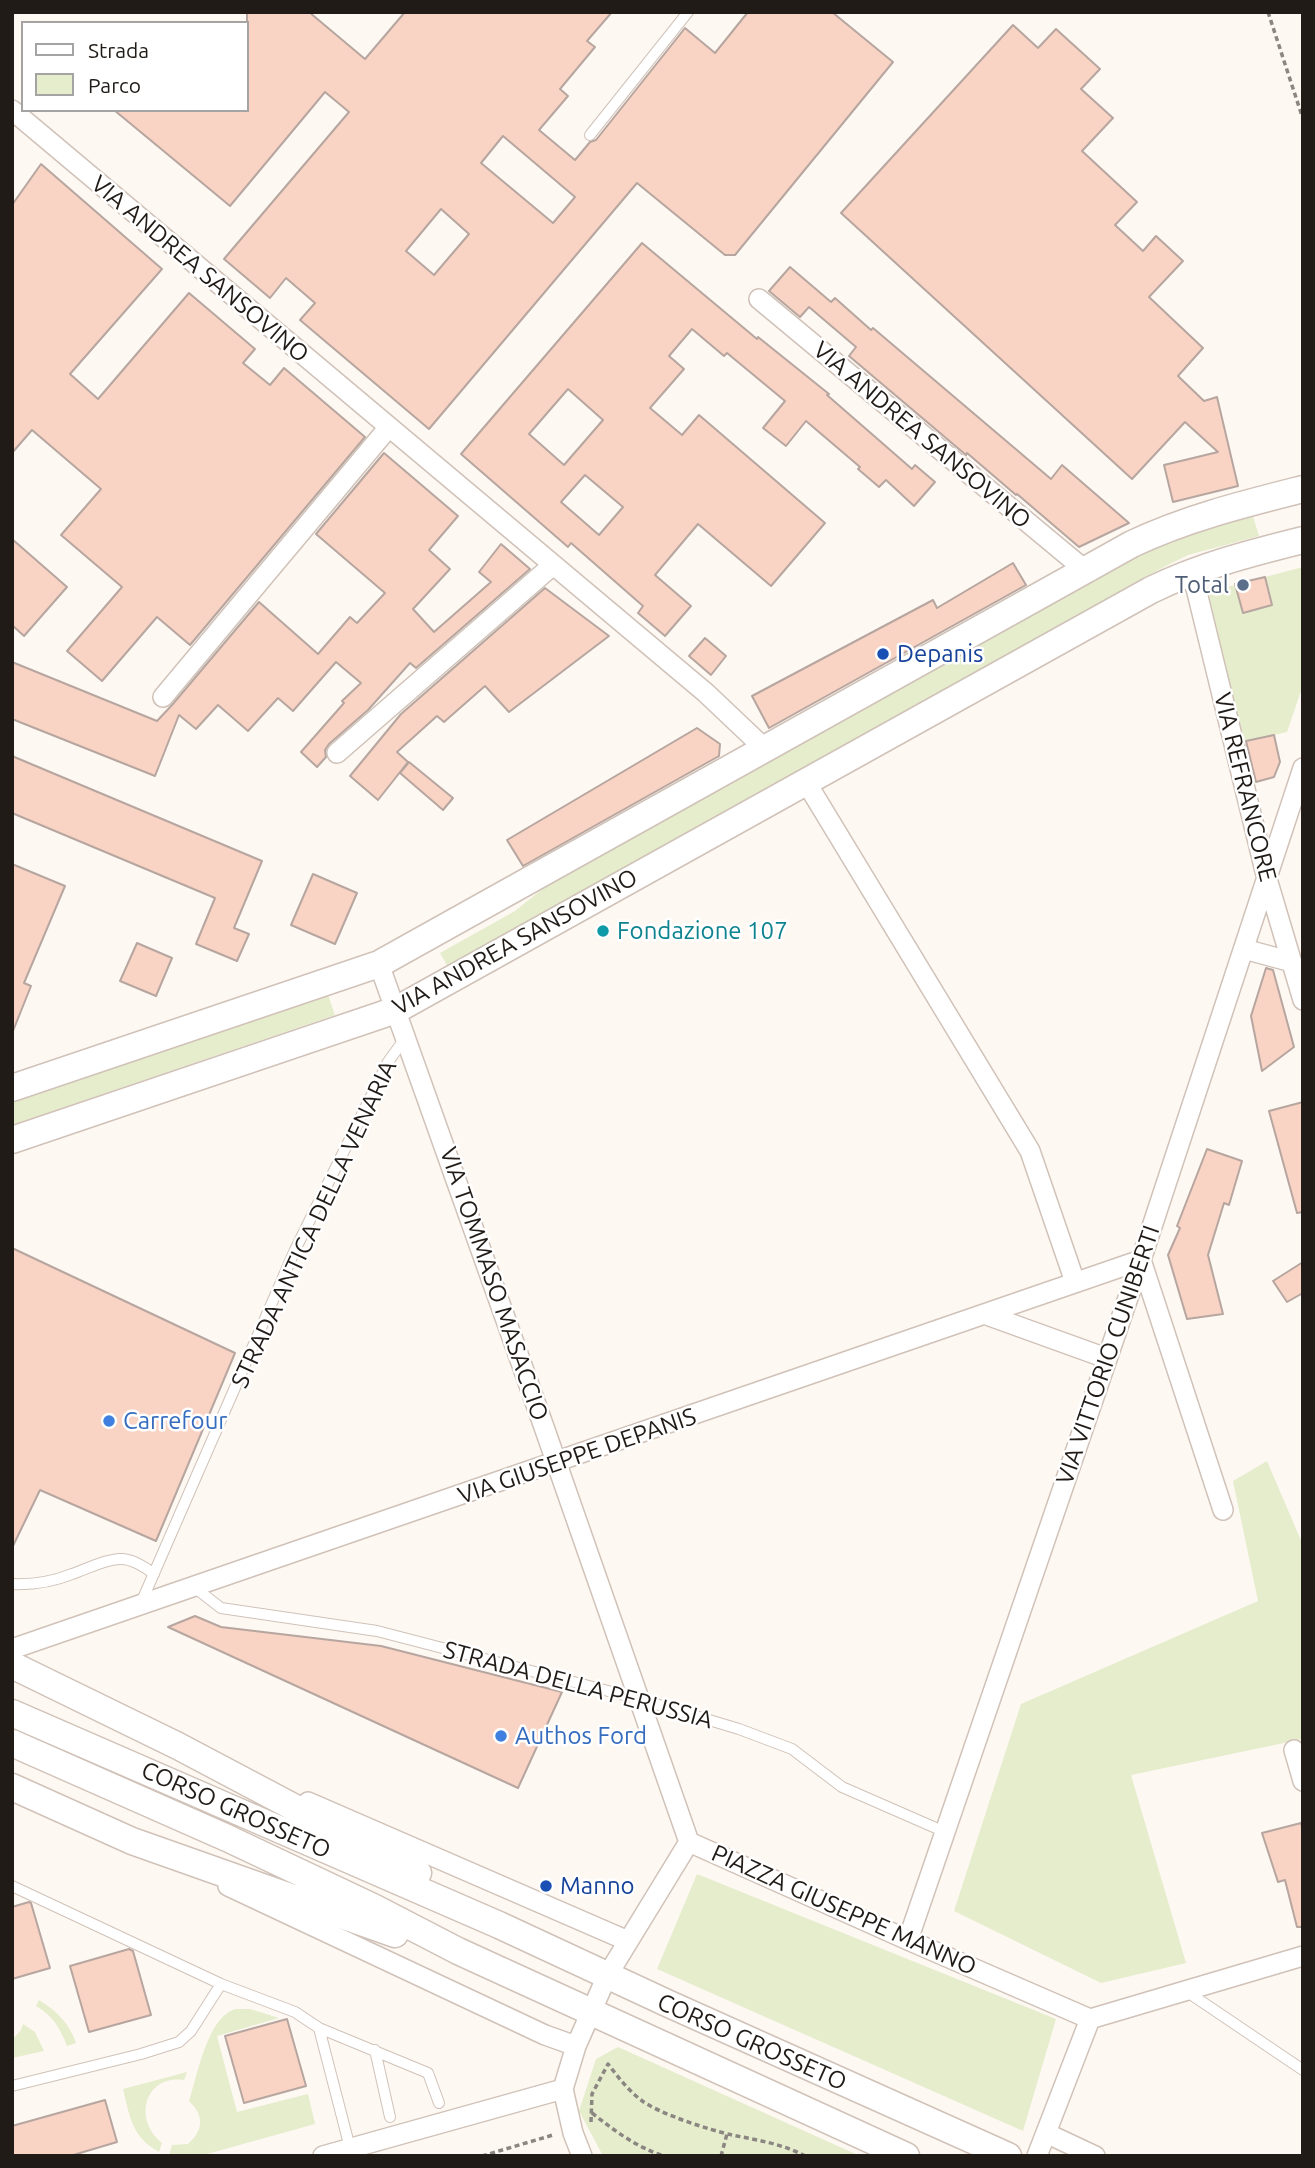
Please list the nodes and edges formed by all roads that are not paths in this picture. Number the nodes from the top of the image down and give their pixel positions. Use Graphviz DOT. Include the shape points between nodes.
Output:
graph roads {
  1 [pos="688,12"];
  2 [pos="12,110"];
  3 [pos="590,135"];
  4 [pos="760,299"];
  5 [pos="388,427"];
  6 [pos="1303,489"];
  7 [pos="1303,540"];
  8 [pos="553,565"];
  9 [pos="1085,570"];
  10 [pos="1192,572"];
  11 [pos="163,697"];
  12 [pos="764,748"];
  13 [pos="337,752"];
  14 [pos="1303,768"];
  15 [pos="806,782"];
  16 [pos="1267,879"];
  17 [pos="1244,949"];
  18 [pos="1292,962"];
  19 [pos="379,964"];
  20 [pos="1303,1000"];
  21 [pos="396,1010"];
  22 [pos="406,1037"];
  23 [pos="12,1087"];
  24 [pos="12,1140"];
  25 [pos="1141,1260"];
  26 [pos="1075,1282"];
  27 [pos="984,1314"];
  28 [pos="1106,1358"];
  29 [pos="557,1463"];
  30 [pos="1223,1510"];
  31 [pos="154,1574"];
  32 [pos="12,1584"];
  33 [pos="194,1587"];
  34 [pos="141,1605"];
  35 [pos="12,1649"];
  36 [pos="12,1665"];
  37 [pos="639,1699"];
  38 [pos="12,1713"];
  39 [pos="12,1743"];
  40 [pos="178,1746"];
  41 [pos="1294,1750"];
  42 [pos="1303,1781"];
  43 [pos="12,1787"];
  44 [pos="946,1832"];
  45 [pos="132,1841"];
  46 [pos="689,1842"];
  47 [pos="12,1886"];
  48 [pos="499,1925"];
  49 [pos="908,1940"];
  50 [pos="628,1941"];
  51 [pos="458,1951"];
  52 [pos="1303,1956"];
  53 [pos="607,1976"];
  54 [pos="221,1984"];
  55 [pos="1186,1991"];
  56 [pos="590,2012"];
  57 [pos="1090,2019"];
  58 [pos="319,2028"];
  59 [pos="576,2046"];
  60 [pos="375,2050"];
  61 [pos="1303,2070"];
  62 [pos="12,2086"];
  63 [pos="563,2089"];
  64 [pos="439,2104"];
  65 [pos="390,2117"];
  66 [pos="1046,2133"];
  67 [pos="350,2148"];
  68 [pos="323,2156"];
  69 [pos="582,2156"];
  70 [pos="906,2156"];
  71 [pos="1007,2156"];
  72 [pos="1037,2156"];
  73 [pos="1095,2156"];
  1 -- 3 [label="lane"];
  2 -- 5 [label="street, VIA ANDREA SANSOVINO"];
  4 -- 9 [label="street, VIA ANDREA SANSOVINO"];
  5 -- 8 [label="street, VIA ANDREA SANSOVINO"];
  5 -- 11 [label="street"];
  6 -- 9 [label="main road, VIA ANDREA SANSOVINO" via="1189,520"];
  7 -- 10 [label="main road, VIA ANDREA SANSOVINO"];
  8 -- 12 [label="street, VIA ANDREA SANSOVINO"];
  8 -- 13 [label="street"];
  9 -- 12 [label="main road, VIA ANDREA SANSOVINO"];
  10 -- 15 [label="main road, VIA ANDREA SANSOVINO" via="1144,594"];
  10 -- 16 [label="street, VIA REFRANCORE"];
  12 -- 19 [label="main road, VIA ANDREA SANSOVINO"];
  14 -- 16 [label="street, VIA VITTORIO CUNIBERTI"];
  15 -- 21 [label="main road, VIA ANDREA SANSOVINO"];
  15 -- 26 [label="street" via="1030,1151"];
  16 -- 17 [label="street, VIA VITTORIO CUNIBERTI"];
  16 -- 18 [label="street, VIA REFRANCORE"];
  17 -- 18 [label="street"];
  17 -- 25 [label="street, VIA VITTORIO CUNIBERTI"];
  18 -- 20 [label="street, VIA REFRANCORE"];
  19 -- 21 [label="street, VIA TOMMASO MASACCIO"];
  19 -- 23 [label="main road, VIA ANDREA SANSOVINO"];
  21 -- 22 [label="street, VIA TOMMASO MASACCIO"];
  21 -- 24 [label="main road, VIA ANDREA SANSOVINO"];
  22 -- 29 [label="street, VIA TOMMASO MASACCIO"];
  22 -- 31 [label="lane, STRADA ANTICA DELLA VENARIA" via="388,1062 295,1250"];
  25 -- 26 [label="street, VIA GIUSEPPE DEPANIS"];
  25 -- 28 [label="street, VIA VITTORIO CUNIBERTI"];
  25 -- 30 [label="street"];
  26 -- 27 [label="street, VIA GIUSEPPE DEPANIS"];
  27 -- 28 [label="street"];
  27 -- 29 [label="street, VIA GIUSEPPE DEPANIS"];
  28 -- 44 [label="street, VIA VITTORIO CUNIBERTI"];
  29 -- 33 [label="street, VIA GIUSEPPE DEPANIS"];
  29 -- 37 [label="street, VIA TOMMASO MASACCIO"];
  31 -- 32 [label="lane" via="122,1558 34,1585"];
  31 -- 34 [label="lane, STRADA ANTICA DELLA VENARIA"];
  33 -- 34 [label="street, VIA GIUSEPPE DEPANIS"];
  33 -- 37 [label="lane, STRADA DELLA PERUSSIA" via="221,1608 377,1631"];
  34 -- 35 [label="street, VIA GIUSEPPE DEPANIS"];
  36 -- 40 [label="main road, CORSO GROSSETO"];
  37 -- 44 [label="lane, STRADA DELLA PERUSSIA" via="792,1749 842,1787"];
  37 -- 46 [label="street, VIA TOMMASO MASACCIO"];
  38 -- 48 [label="main road, CORSO GROSSETO"];
  39 -- 51 [label="main road, CORSO GROSSETO" via="227,1838"];
  40 -- 48 [label="main road, CORSO GROSSETO" via="455,1892"];
  40 -- 50 [label="street, CORSO GROSSETO"];
  41 -- 42 [label="street"];
  43 -- 45 [label="main road, CORSO GROSSETO"];
  44 -- 49 [label="street, VIA VITTORIO CUNIBERTI"];
  45 -- 51 [label="main road, CORSO GROSSETO" via="407,1938"];
  45 -- 59 [label="street, CORSO GROSSETO"];
  46 -- 49 [label="street, PIAZZA GIUSEPPE MANNO"];
  46 -- 50 [label="street, PIAZZA GIUSEPPE MANNO"];
  47 -- 54 [label="lane"];
  48 -- 53 [label="main road, CORSO GROSSETO"];
  49 -- 57 [label="street, PIAZZA GIUSEPPE MANNO"];
  50 -- 53 [label="street, PIAZZA GIUSEPPE MANNO"];
  51 -- 56 [label="main road, CORSO GROSSETO"];
  52 -- 55 [label="street"];
  53 -- 56 [label="street, PIAZZA GIUSEPPE MANNO"];
  53 -- 71 [label="main road, CORSO GROSSETO"];
  54 -- 58 [label="lane" via="296,2012"];
  54 -- 62 [label="lane" via="179,2042"];
  55 -- 57 [label="street"];
  55 -- 61 [label="lane"];
  56 -- 59 [label="street, PIAZZA GIUSEPPE MANNO"];
  56 -- 70 [label="main road, CORSO GROSSETO"];
  57 -- 66 [label="street"];
  58 -- 60 [label="lane"];
  58 -- 67 [label="lane"];
  59 -- 63 [label="street, PIAZZA GIUSEPPE MANNO"];
  60 -- 64 [label="lane" via="428,2073"];
  60 -- 65 [label="lane"];
  63 -- 67 [label="street"];
  63 -- 69 [label="street, PIAZZA GIUSEPPE MANNO"];
  66 -- 72 [label="street"];
  66 -- 73 [label="street"];
  67 -- 68 [label="street"];
}
